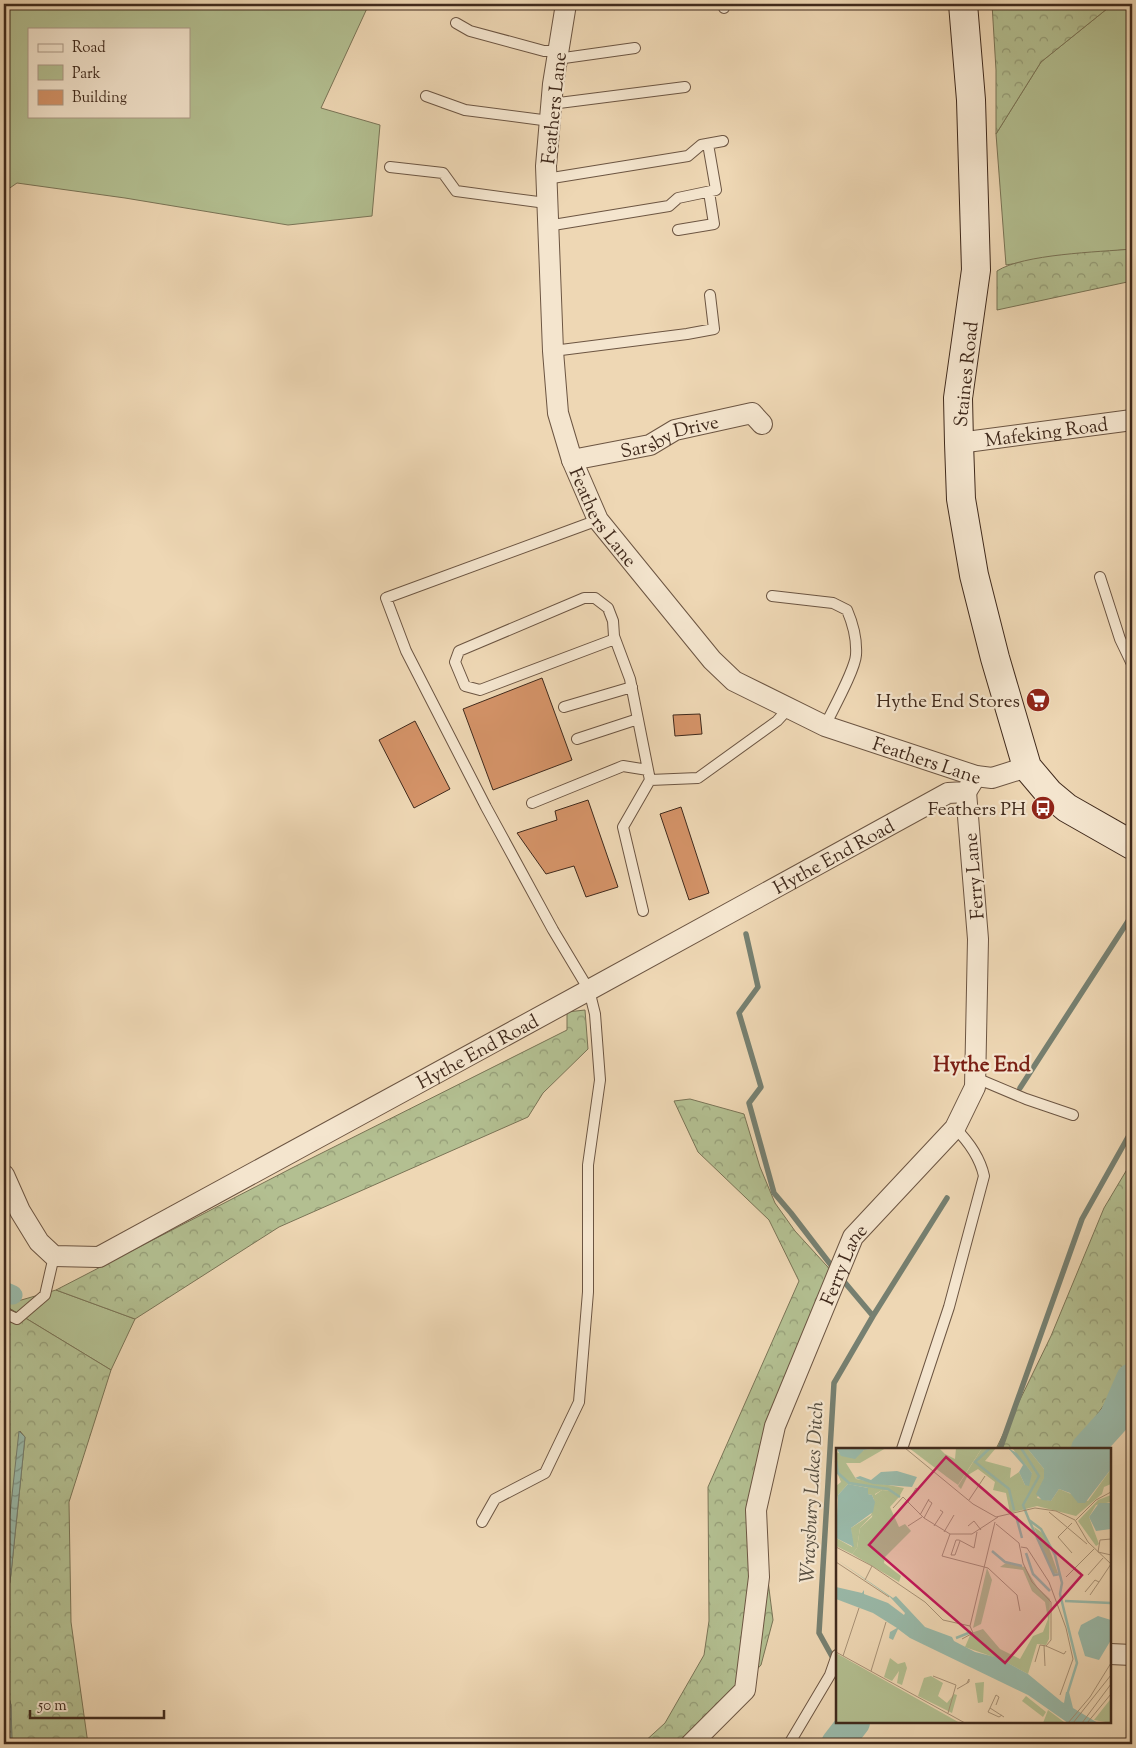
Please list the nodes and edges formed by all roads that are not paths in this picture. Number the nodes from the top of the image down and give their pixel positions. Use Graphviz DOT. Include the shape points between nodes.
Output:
graph roads {
  1 [pos="566,4"];
  2 [pos="963,4"];
  3 [pos="456,23"];
  4 [pos="635,48"];
  5 [pos="558,55"];
  6 [pos="685,87"];
  7 [pos="426,96"];
  8 [pos="550,113"];
  9 [pos="723,141"];
  10 [pos="708,144"];
  11 [pos="390,167"];
  12 [pos="546,179"];
  13 [pos="709,192"];
  14 [pos="546,203"];
  15 [pos="547,226"];
  16 [pos="678,230"];
  17 [pos="710,295"];
  18 [pos="553,351"];
  19 [pos="1132,420"];
  20 [pos="762,424"];
  21 [pos="959,443"];
  22 [pos="572,460"];
  23 [pos="598,520"];
  24 [pos="1100,577"];
  25 [pos="772,596"];
  26 [pos="615,639"];
  27 [pos="1132,664"];
  28 [pos="632,686"];
  29 [pos="564,707"];
  30 [pos="789,708"];
  31 [pos="638,719"];
  32 [pos="825,726"];
  33 [pos="577,738"];
  34 [pos="1027,767"];
  35 [pos="649,775"];
  36 [pos="971,784"];
  37 [pos="532,803"];
  38 [pos="1132,845"];
  39 [pos="642,911"];
  40 [pos="590,990"];
  41 [pos="976,1078"];
  42 [pos="1073,1115"];
  43 [pos="955,1128"];
  44 [pos="4,1175"];
  45 [pos="54,1256"];
  46 [pos="4,1313"];
  47 [pos="902,1448"];
  48 [pos="482,1522"];
  49 [pos="1111,1654"];
  50 [pos="1132,1655"];
  51 [pos="836,1657"];
  52 [pos="691,1744"];
  53 [pos="790,1744"];
  1 -- 5 [label="street, Feathers Lane"];
  2 -- 21 [label="main road, Staines Road" via="971,100 976,270 958,398"];
  3 -- 5 [label="lane" via="470,31"];
  4 -- 5 [label="lane"];
  5 -- 8 [label="street, Feathers Lane"];
  6 -- 8 [label="lane"];
  7 -- 8 [label="lane" via="465,110"];
  8 -- 12 [label="street, Feathers Lane"];
  9 -- 10 [label="lane"];
  10 -- 12 [label="lane" via="688,156"];
  10 -- 13 [label="lane" via="716,190"];
  11 -- 14 [label="lane" via="443,173 456,191"];
  12 -- 14 [label="street, Feathers Lane"];
  13 -- 15 [label="lane" via="678,198 669,206"];
  13 -- 16 [label="lane" via="714,224"];
  14 -- 15 [label="street, Feathers Lane"];
  15 -- 18 [label="street, Feathers Lane"];
  17 -- 18 [label="lane" via="714,329"];
  18 -- 22 [label="street, Feathers Lane" via="558,413"];
  19 -- 21 [label="street, Mafeking Road"];
  20 -- 22 [label="street, Sarsby Drive" via="752,413 675,430 650,445"];
  21 -- 34 [label="main road, Staines Road" via="961,499 974,575"];
  22 -- 23 [label="street, Feathers Lane"];
  23 -- 30 [label="street, Feathers Lane" via="712,660 734,681"];
  23 -- 40 [label="lane" via="386,598 406,651 482,799 553,930"];
  24 -- 27 [label="lane" via="1120,639"];
  25 -- 32 [label="lane" via="833,603 847,610 853,624 856,656"];
  26 -- 26 [label="lane" via="480,690 465,686 455,662 459,651 584,598 595,598 608,608"];
  26 -- 28 [label="lane"];
  28 -- 29 [label="lane"];
  28 -- 31 [label="lane"];
  30 -- 32 [label="street, Feathers Lane"];
  30 -- 35 [label="lane" via="777,721 698,778"];
  31 -- 33 [label="lane"];
  31 -- 35 [label="lane"];
  32 -- 36 [label="street, Feathers Lane"];
  34 -- 36 [label="street, Feathers Lane"];
  34 -- 38 [label="main road" via="1067,808"];
  35 -- 37 [label="lane" via="623,766"];
  35 -- 39 [label="lane" via="623,827"];
  36 -- 40 [label="street, Hythe End Road" via="948,792"];
  36 -- 41 [label="street, Ferry Lane" via="978,939"];
  40 -- 45 [label="street, Hythe End Road" via="99,1257"];
  40 -- 48 [label="lane" via="600,1080 588,1165 588,1292 579,1402 545,1473 495,1499"];
  41 -- 42 [label="lane"];
  41 -- 43 [label="street, Ferry Lane" via="975,1088"];
  43 -- 47 [label="lane" via="979,1160 984,1176 949,1307"];
  43 -- 52 [label="street, Ferry Lane" via="853,1238 775,1426 756,1510 759,1577 745,1690"];
  44 -- 45 [label="street" via="39,1242"];
  45 -- 46 [label="lane" via="45,1295 17,1318"];
  49 -- 50 [label="street"];
  51 -- 53 [label="lane" via="830,1675"];
}
